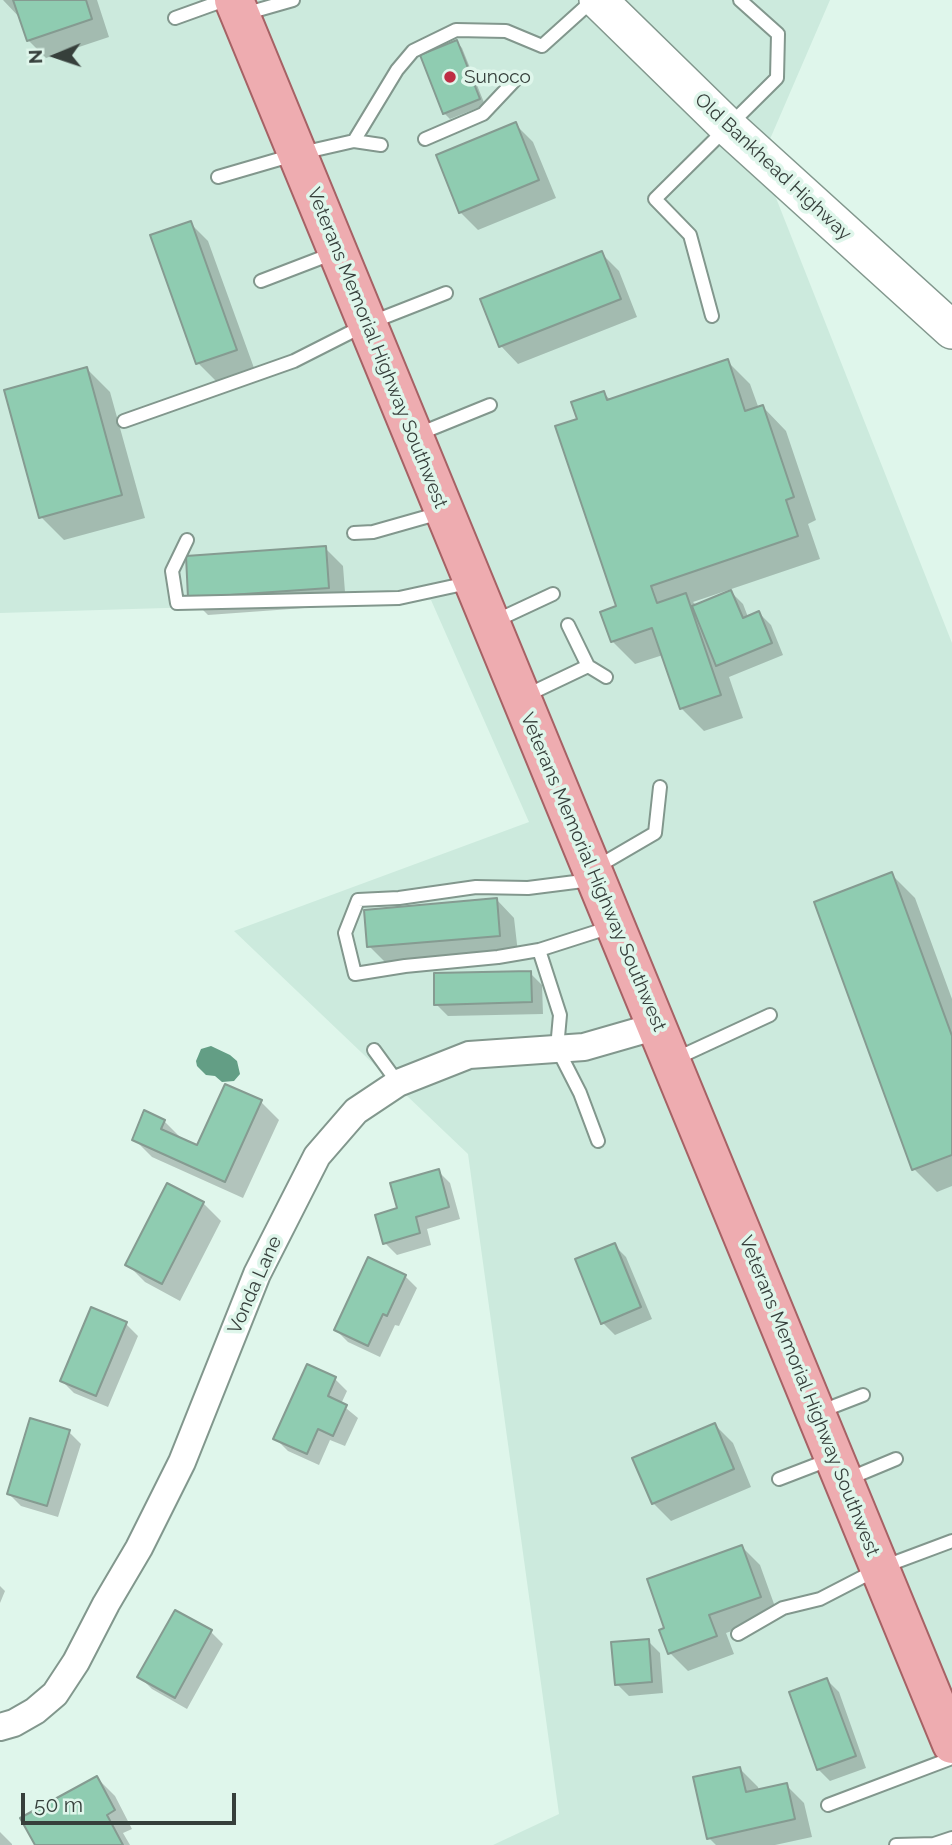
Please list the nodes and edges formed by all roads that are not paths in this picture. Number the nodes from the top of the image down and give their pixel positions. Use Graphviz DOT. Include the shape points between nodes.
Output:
graph roads {
  1 [pos="293,0"];
  2 [pos="596,0"];
  3 [pos="740,0"];
  4 [pos="233,5"];
  5 [pos="175,18"];
  6 [pos="516,79"];
  7 [pos="727,126"];
  8 [pos="425,139"];
  9 [pos="354,141"];
  10 [pos="381,145"];
  11 [pos="297,154"];
  12 [pos="218,177"];
  13 [pos="337,251"];
  14 [pos="261,281"];
  15 [pos="446,293"];
  16 [pos="712,316"];
  17 [pos="367,324"];
  18 [pos="952,330"];
  19 [pos="490,405"];
  20 [pos="124,421"];
  21 [pos="412,436"];
  22 [pos="444,512"];
  23 [pos="354,533"];
  24 [pos="187,540"];
  25 [pos="473,583"];
  26 [pos="553,594"];
  27 [pos="489,624"];
  28 [pos="568,625"];
  29 [pos="588,666"];
  30 [pos="606,677"];
  31 [pos="520,698"];
  32 [pos="660,786"];
  33 [pos="594,875"];
  34 [pos="615,926"];
  35 [pos="539,950"];
  36 [pos="770,1015"];
  37 [pos="657,1026"];
  38 [pos="557,1048"];
  39 [pos="374,1049"];
  40 [pos="671,1061"];
  41 [pos="398,1083"];
  42 [pos="598,1141"];
  43 [pos="863,1395"];
  44 [pos="816,1413"];
  45 [pos="896,1459"];
  46 [pos="839,1469"];
  47 [pos="779,1479"];
  48 [pos="951,1544"];
  49 [pos="880,1568"];
  50 [pos="738,1634"];
  51 [pos="0,1727"];
  52 [pos="952,1744"];
  53 [pos="952,1758"];
  54 [pos="828,1805"];
  55 [pos="952,1838"];
  56 [pos="896,1845"];
  1 -- 4 [label="lane"];
  2 -- 7 [label="street, Old Bankhead Highway"];
  2 -- 9 [label="lane" via="542,46 506,32 456,30 413,51"];
  3 -- 7 [label="lane" via="778,34 777,78"];
  4 -- 5 [label="lane"];
  4 -- 11 [label="main road, Veterans Memorial Highway Southwest"];
  6 -- 8 [label="lane" via="483,114"];
  7 -- 16 [label="lane" via="655,199 690,235"];
  7 -- 18 [label="street, Old Bankhead Highway"];
  9 -- 10 [label="lane"];
  9 -- 11 [label="lane"];
  11 -- 12 [label="lane"];
  11 -- 13 [label="main road, Veterans Memorial Highway Southwest"];
  13 -- 14 [label="lane"];
  13 -- 17 [label="main road, Veterans Memorial Highway Southwest"];
  15 -- 17 [label="lane"];
  17 -- 20 [label="lane" via="294,361"];
  17 -- 21 [label="main road, Veterans Memorial Highway Southwest"];
  19 -- 21 [label="lane"];
  21 -- 22 [label="main road, Veterans Memorial Highway Southwest"];
  22 -- 23 [label="lane"];
  22 -- 25 [label="main road, Veterans Memorial Highway Southwest"];
  24 -- 25 [label="lane" via="172,571 177,603 399,597"];
  25 -- 27 [label="main road, Veterans Memorial Highway Southwest"];
  26 -- 27 [label="lane"];
  27 -- 31 [label="main road, Veterans Memorial Highway Southwest"];
  28 -- 29 [label="lane"];
  29 -- 30 [label="lane"];
  29 -- 31 [label="lane"];
  31 -- 33 [label="main road, Veterans Memorial Highway Southwest"];
  32 -- 33 [label="lane" via="654,833"];
  33 -- 34 [label="main road, Veterans Memorial Highway Southwest"];
  33 -- 35 [label="lane" via="527,888 476,887 358,900 345,933 355,974"];
  34 -- 35 [label="lane"];
  34 -- 37 [label="main road, Veterans Memorial Highway Southwest"];
  35 -- 38 [label="lane" via="560,1015"];
  36 -- 40 [label="lane"];
  37 -- 38 [label="street, Vonda Lane" via="584,1046"];
  37 -- 40 [label="main road, Veterans Memorial Highway Southwest"];
  38 -- 41 [label="street, Vonda Lane" via="469,1055"];
  38 -- 42 [label="lane"];
  39 -- 41 [label="lane"];
  40 -- 44 [label="main road, Veterans Memorial Highway Southwest"];
  41 -- 51 [label="street, Vonda Lane" via="356,1111 317,1156 257,1274 182,1462 76,1662 55,1694 36,1711"];
  43 -- 44 [label="lane"];
  44 -- 46 [label="main road, Veterans Memorial Highway Southwest"];
  45 -- 46 [label="lane"];
  46 -- 47 [label="lane"];
  46 -- 49 [label="main road, Veterans Memorial Highway Southwest"];
  48 -- 49 [label="lane"];
  49 -- 50 [label="lane" via="820,1600 783,1608"];
  49 -- 52 [label="main road, Veterans Memorial Highway Southwest"];
  53 -- 54 [label="lane"];
  55 -- 56 [label="lane" via="934,1844"];
}
